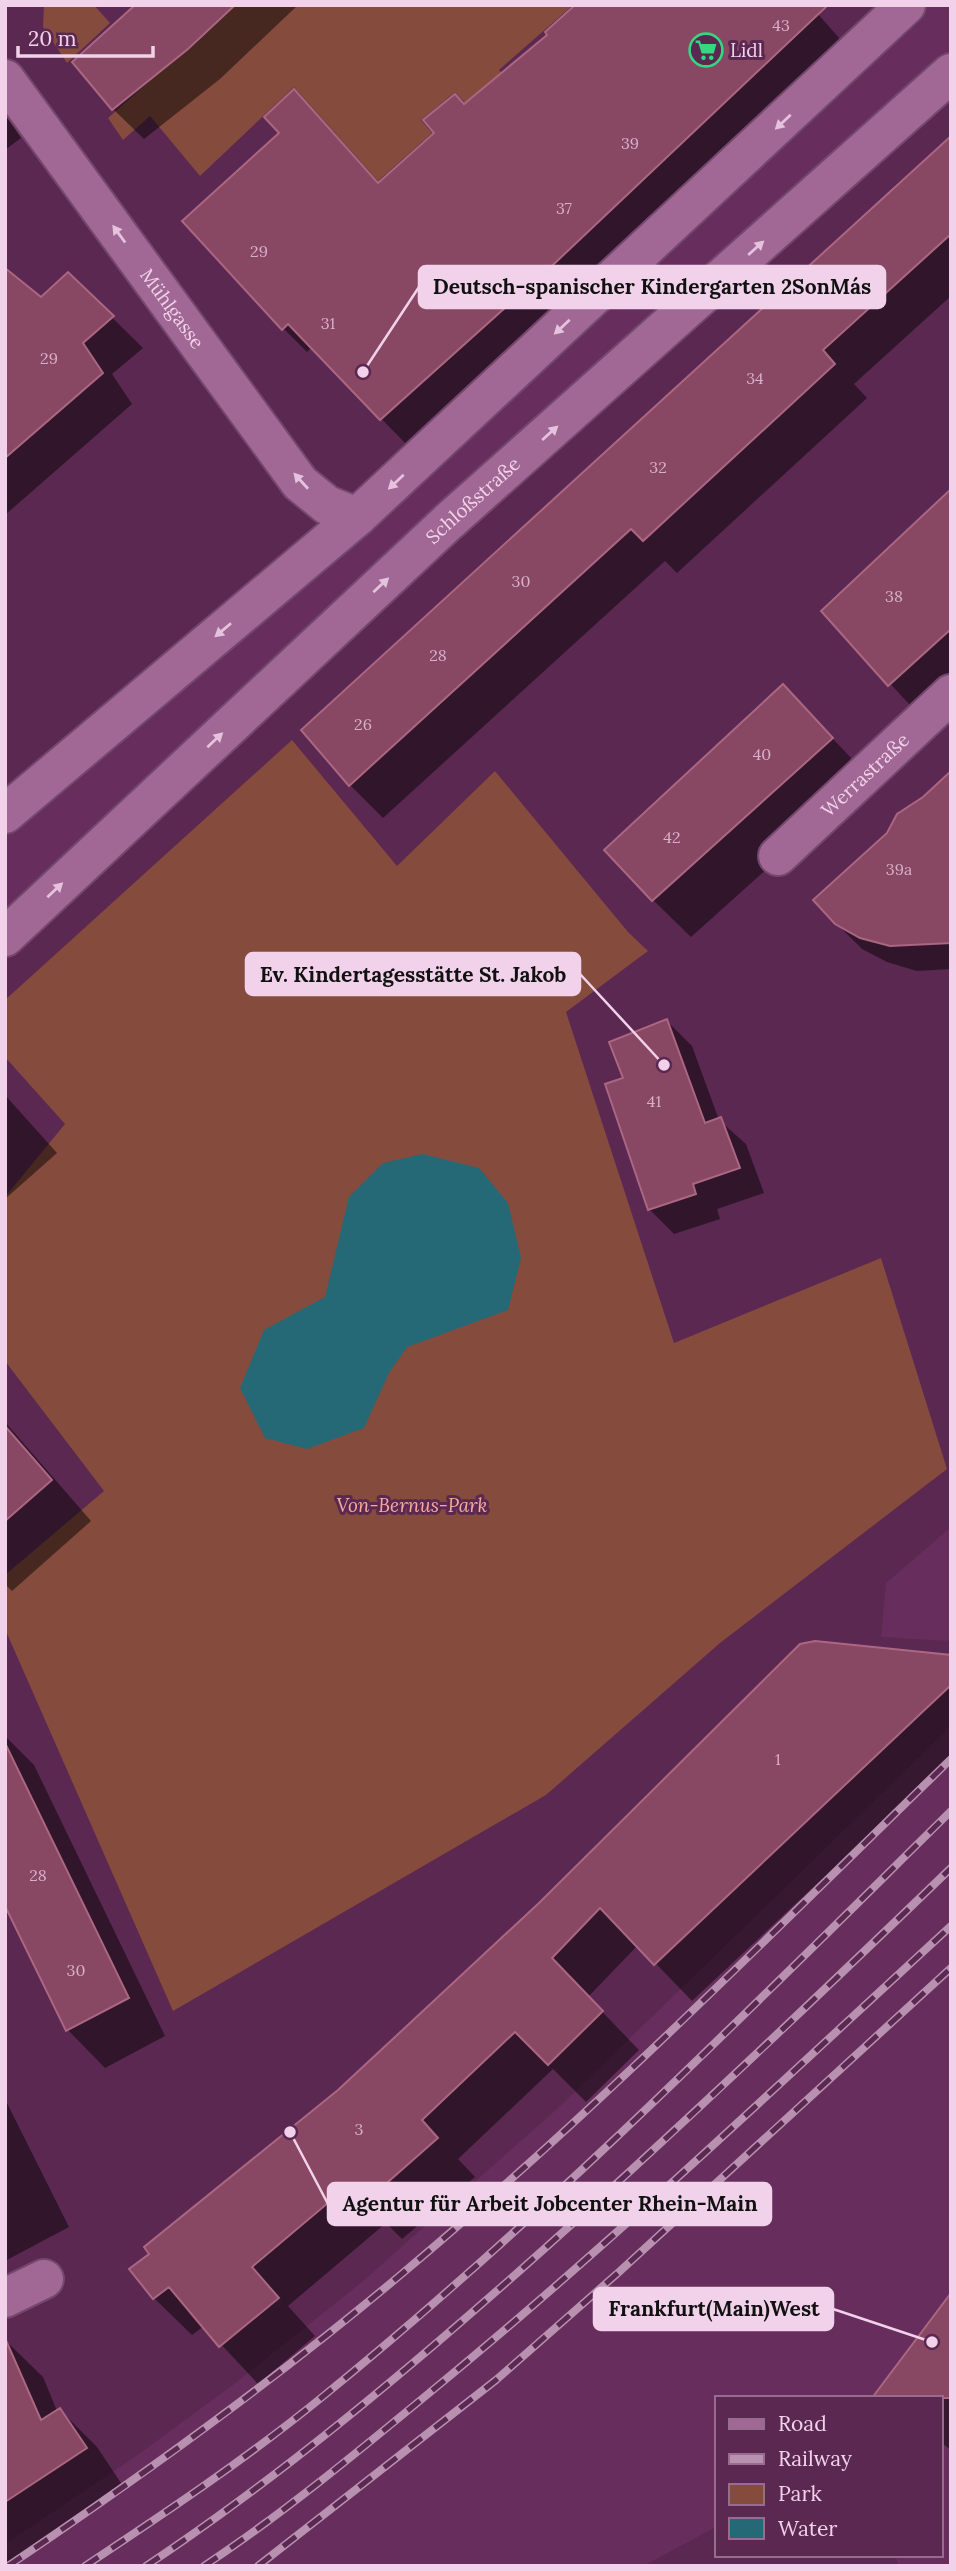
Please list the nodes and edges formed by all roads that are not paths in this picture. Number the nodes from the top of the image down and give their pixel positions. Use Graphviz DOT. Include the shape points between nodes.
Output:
graph roads {
  1 [pos="906,5"];
  2 [pos="951,73"];
  3 [pos="5,79"];
  4 [pos="357,517"];
  5 [pos="951,694"];
  6 [pos="5,814"];
  7 [pos="778,856"];
  8 [pos="5,937"];
  9 [pos="44,2279"];
  10 [pos="5,2298"];
  1 -- 4 [label="street, one-way"];
  8 -- 2 [label="street, Schloßstraße, one-way" via="448,522"];
  4 -- 3 [label="street, Mühlgasse, one-way" via="327,505 300,483"];
  4 -- 6 [label="street, one-way"];
  5 -- 7 [label="street, Werrastraße"];
  9 -- 10 [label="street"];
}
